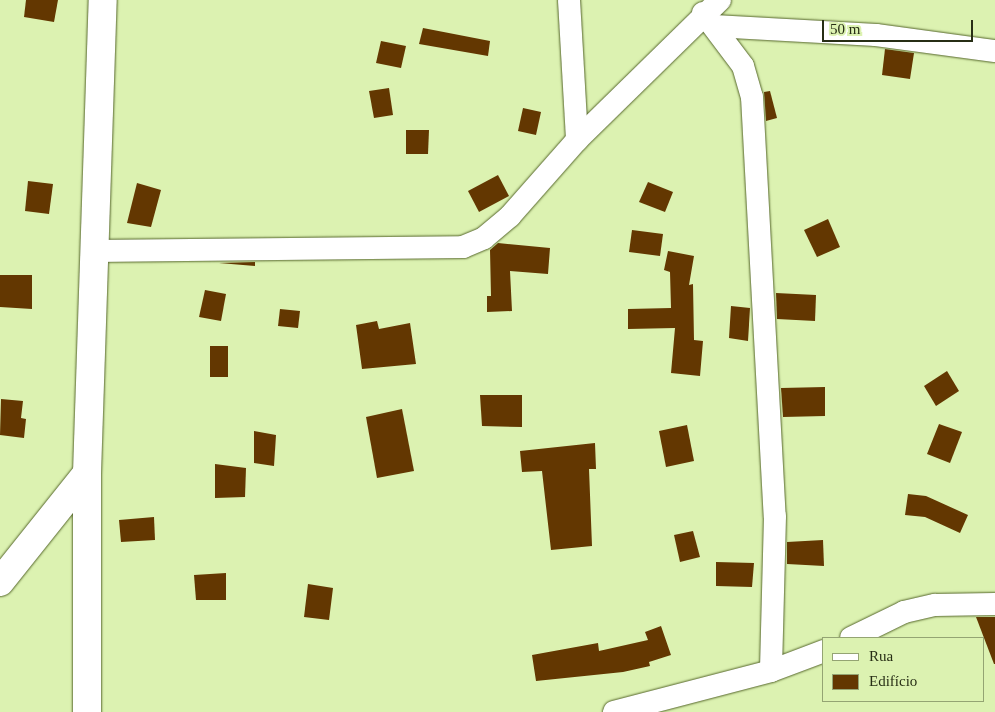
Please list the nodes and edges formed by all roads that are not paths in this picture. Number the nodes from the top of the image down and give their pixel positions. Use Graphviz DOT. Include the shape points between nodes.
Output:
graph roads {
  1 [pos="103,0"];
  2 [pos="569,0"];
  3 [pos="712,13"];
  4 [pos="995,51"];
  5 [pos="578,140"];
  6 [pos="93,251"];
  7 [pos="87,473"];
  8 [pos="0,582"];
  9 [pos="995,604"];
  10 [pos="853,637"];
  11 [pos="822,652"];
  12 [pos="772,671"];
  13 [pos="87,712"];
  14 [pos="614,712"];
  1 -- 6 [label="street"];
  2 -- 5 [label="street"];
  3 -- 4 [label="street"];
  3 -- 5 [label="street"];
  3 -- 12 [label="street" via="743,66 752,97 775,516"];
  5 -- 6 [label="street" via="510,216 484,238 463,247"];
  6 -- 7 [label="street"];
  7 -- 8 [label="street"];
  7 -- 13 [label="street"];
  9 -- 10 [label="street" via="935,605 904,612"];
  11 -- 12 [label="street"];
  12 -- 14 [label="street"];
}
